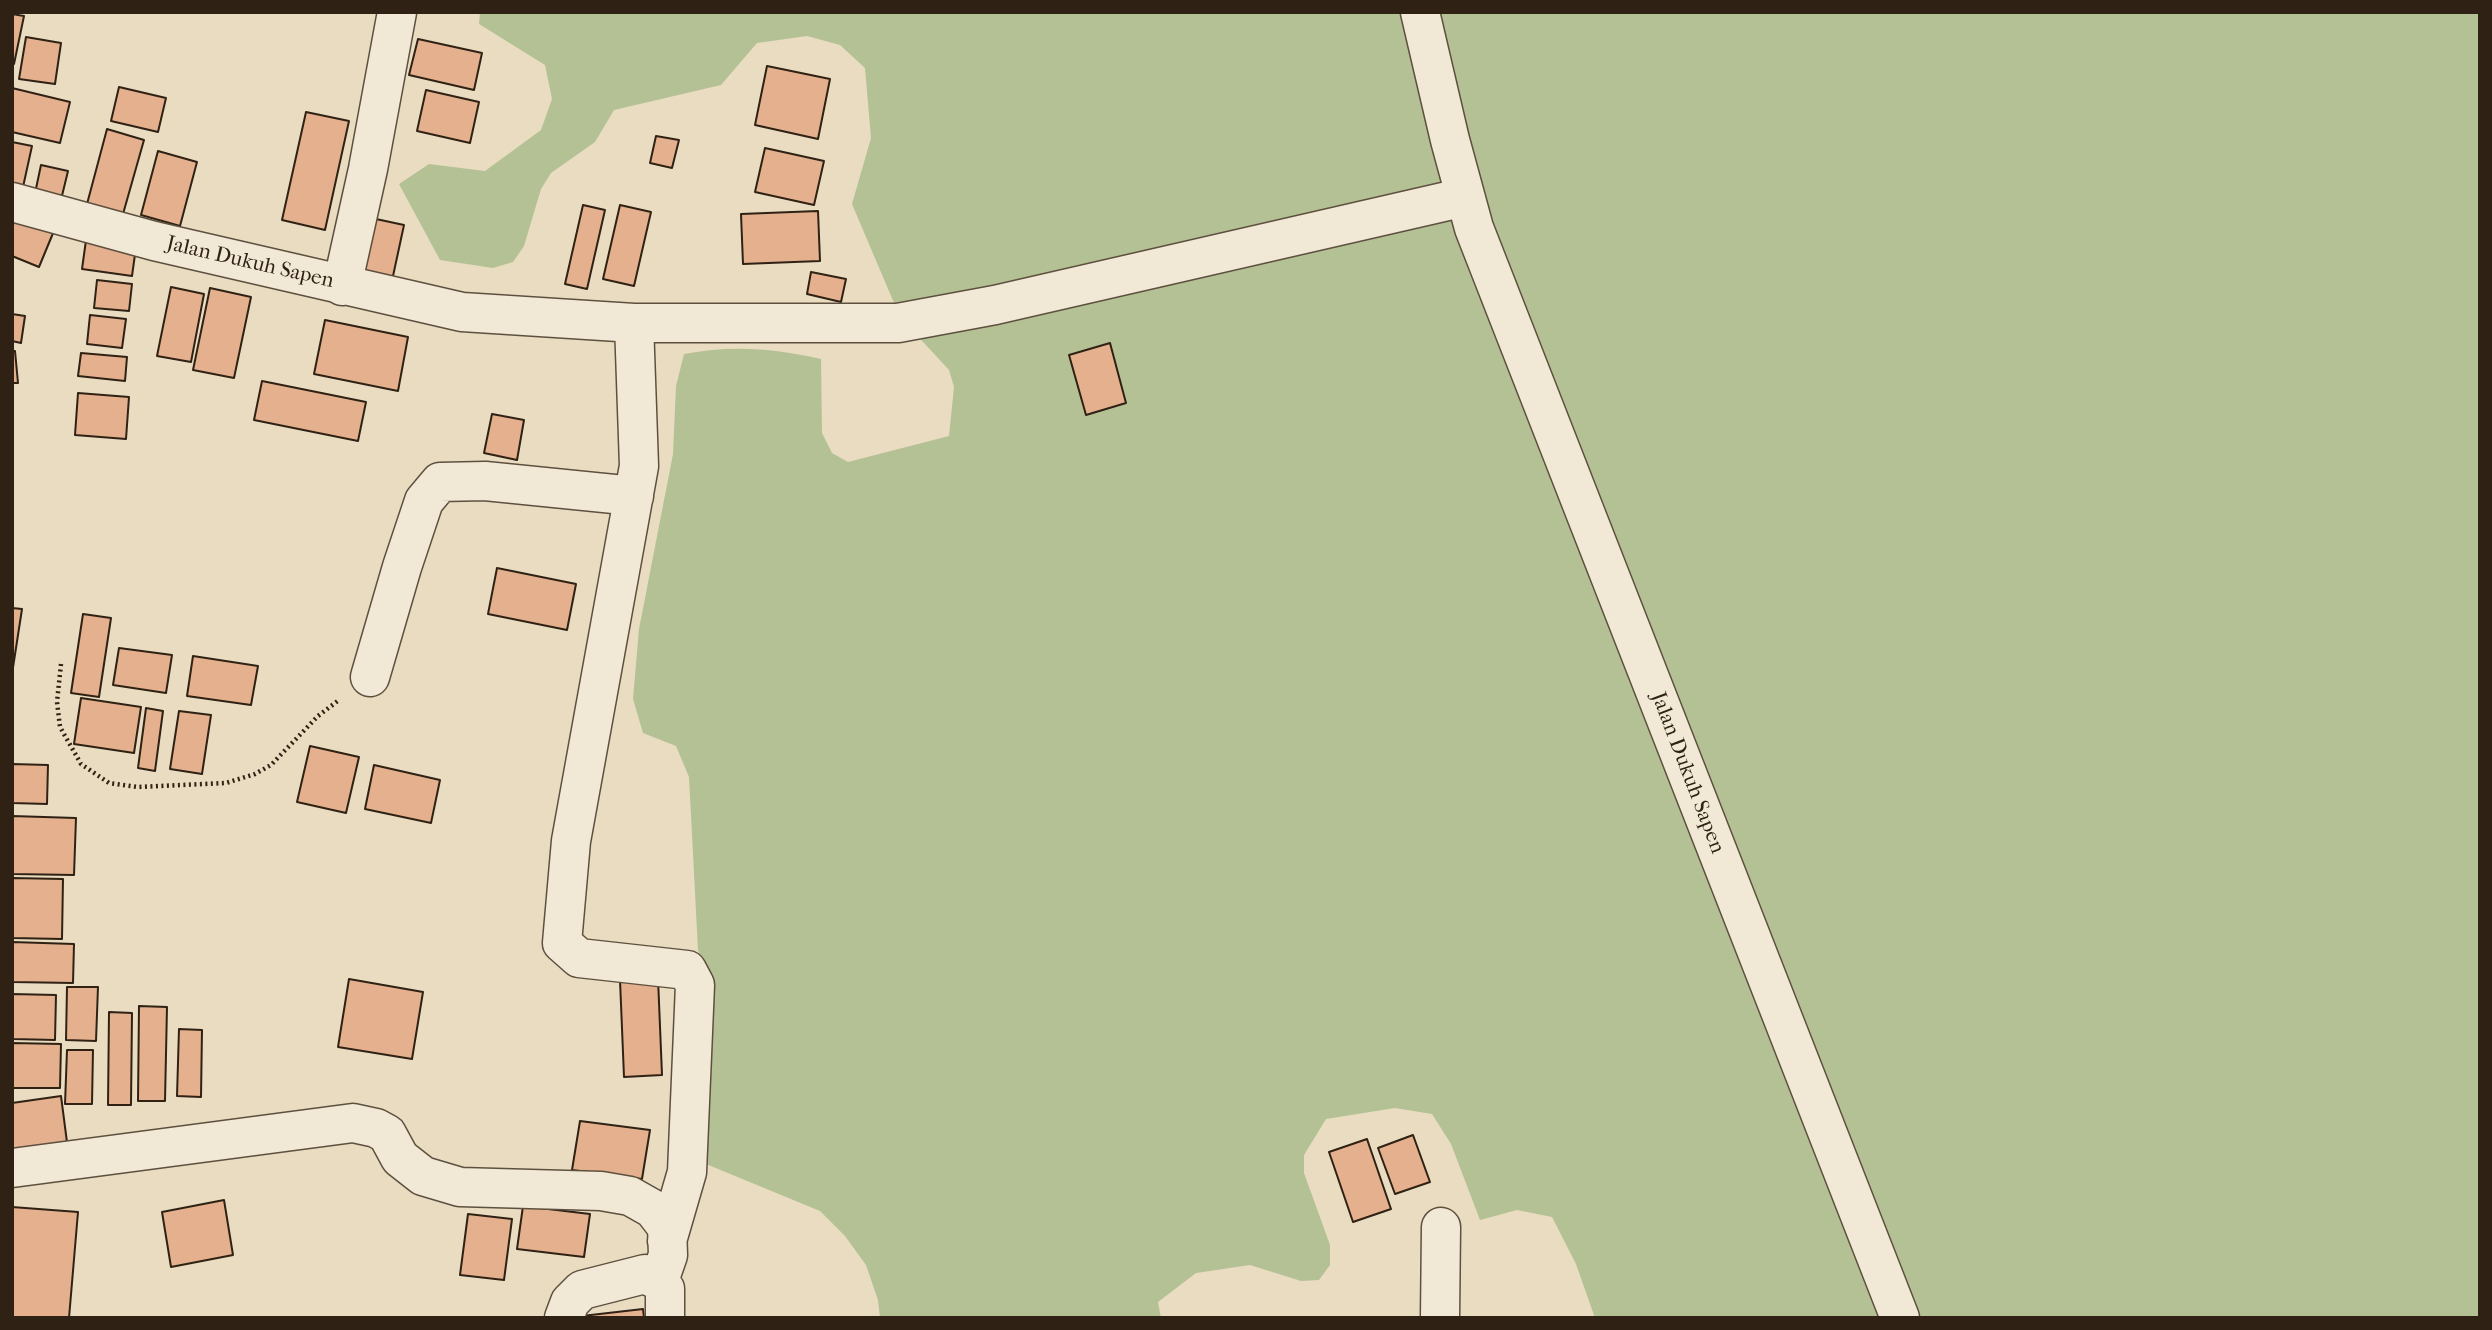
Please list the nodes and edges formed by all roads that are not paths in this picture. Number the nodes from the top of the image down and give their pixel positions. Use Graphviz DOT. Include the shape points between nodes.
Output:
graph roads {
  1 [pos="397,12"];
  2 [pos="1420,12"];
  3 [pos="12,202"];
  4 [pos="1470,213"];
  5 [pos="342,286"];
  6 [pos="634,323"];
  7 [pos="634,496"];
  8 [pos="370,677"];
  9 [pos="12,1168"];
  10 [pos="1441,1227"];
  11 [pos="667,1241"];
  12 [pos="659,1281"];
  13 [pos="564,1318"];
  14 [pos="665,1318"];
  15 [pos="1440,1318"];
  16 [pos="1900,1318"];
  1 -- 5 [label="street, Jalan Dukuh Sapen"];
  2 -- 4 [label="street, Jalan Dukuh Sapen"];
  3 -- 5 [label="street, Jalan Dukuh Sapen"];
  4 -- 6 [label="street" via="898,323"];
  4 -- 16 [label="street, Jalan Dukuh Sapen"];
  5 -- 6 [label="street" via="462,312"];
  6 -- 7 [label="street" via="639,466"];
  7 -- 8 [label="street" via="485,481 440,482 424,501"];
  7 -- 11 [label="street" via="571,841 562,943 579,958 687,970 695,985 687,1172"];
  9 -- 11 [label="street" via="353,1123 387,1134 400,1158 423,1176 460,1187 630,1196 653,1209 667,1227"];
  10 -- 15 [label="street"];
  11 -- 12 [label="street" via="668,1255"];
  12 -- 13 [label="street" via="645,1274 582,1290 570,1302"];
  12 -- 14 [label="street" via="664,1289"];
}
